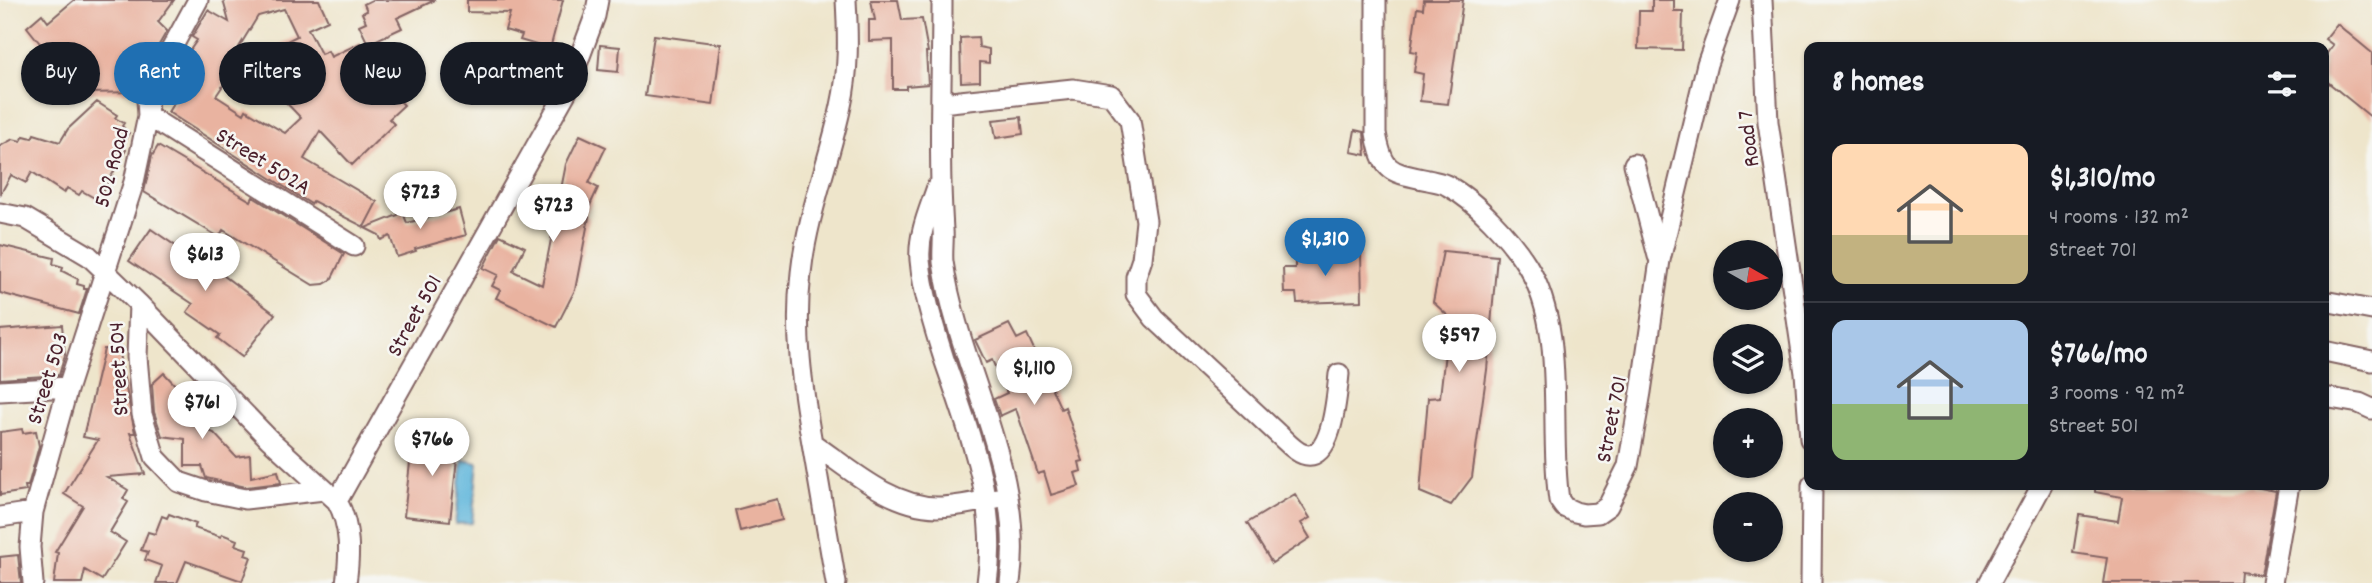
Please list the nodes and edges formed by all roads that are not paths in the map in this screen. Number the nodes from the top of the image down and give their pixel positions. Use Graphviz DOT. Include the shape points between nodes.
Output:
graph roads {
  1 [pos="198,0"];
  2 [pos="598,0"];
  3 [pos="846,0"];
  4 [pos="942,0"];
  5 [pos="1376,0"];
  6 [pos="1730,0"];
  7 [pos="1762,0"];
  8 [pos="941,103"];
  9 [pos="148,116"];
  10 [pos="1634,164"];
  11 [pos="940,180"];
  12 [pos="0,213"];
  13 [pos="354,246"];
  14 [pos="1660,260"];
  15 [pos="105,272"];
  16 [pos="2329,302"];
  17 [pos="139,304"];
  18 [pos="2372,310"];
  19 [pos="2329,353"];
  20 [pos="2372,361"];
  21 [pos="1804,366"];
  22 [pos="1339,374"];
  23 [pos="68,387"];
  24 [pos="0,391"];
  25 [pos="2329,398"];
  26 [pos="2372,409"];
  27 [pos="812,443"];
  28 [pos="1812,490"];
  29 [pos="2039,490"];
  30 [pos="2288,490"];
  31 [pos="330,496"];
  32 [pos="1008,496"];
  33 [pos="986,500"];
  34 [pos="33,512"];
  35 [pos="0,517"];
  36 [pos="33,583"];
  37 [pos="346,583"];
  38 [pos="835,583"];
  39 [pos="987,583"];
  40 [pos="1010,583"];
  41 [pos="1811,583"];
  42 [pos="1989,583"];
  43 [pos="2272,583"];
  1 -- 9 [label="street, 502 Road" via="150,88"];
  2 -- 31 [label="street, Street 501" via="567,91"];
  3 -- 27 [label="street" via="849,52 841,106 801,271 800,369"];
  4 -- 8 [label="street"];
  5 -- 14 [label="street, Street 701" via="1376,133 1385,165 1398,174 1445,184 1462,194 1526,263 1538,285 1550,339 1559,500 1575,512 1598,513 1608,506 1628,467"];
  6 -- 14 [label="street, Street 701" via="1707,64"];
  7 -- 21 [label="street, Road 7" via="1769,122"];
  8 -- 11 [label="street"];
  8 -- 22 [label="street" via="1073,89 1111,95 1130,120 1146,221 1136,294 1154,318 1306,456 1323,446 1330,434"];
  9 -- 13 [label="street, Street 502A"];
  9 -- 15 [label="street, 502 Road" via="134,182"];
  10 -- 14 [label="street"];
  11 -- 32 [label="street" via="943,258 951,304 996,443"];
  11 -- 33 [label="street" via="922,232 920,259 929,310 975,450"];
  12 -- 15 [label="street" via="25,218 60,236"];
  15 -- 17 [label="street"];
  15 -- 23 [label="street, Street 503"];
  16 -- 18 [label="street"];
  17 -- 31 [label="street"];
  17 -- 31 [label="street, Street 504" via="142,414 155,457 179,482 245,499"];
  19 -- 20 [label="street"];
  23 -- 24 [label="street"];
  23 -- 34 [label="street, Street 503"];
  25 -- 26 [label="street"];
  27 -- 33 [label="street" via="890,496 909,503 936,507"];
  27 -- 38 [label="street"];
  28 -- 41 [label="street"];
  29 -- 42 [label="street"];
  30 -- 43 [label="street"];
  31 -- 37 [label="street" via="344,513 349,543"];
  32 -- 33 [label="street"];
  32 -- 40 [label="street" via="1013,526"];
  33 -- 39 [label="street" via="990,527"];
  34 -- 35 [label="street"];
  34 -- 36 [label="street, Street 503"];
}
